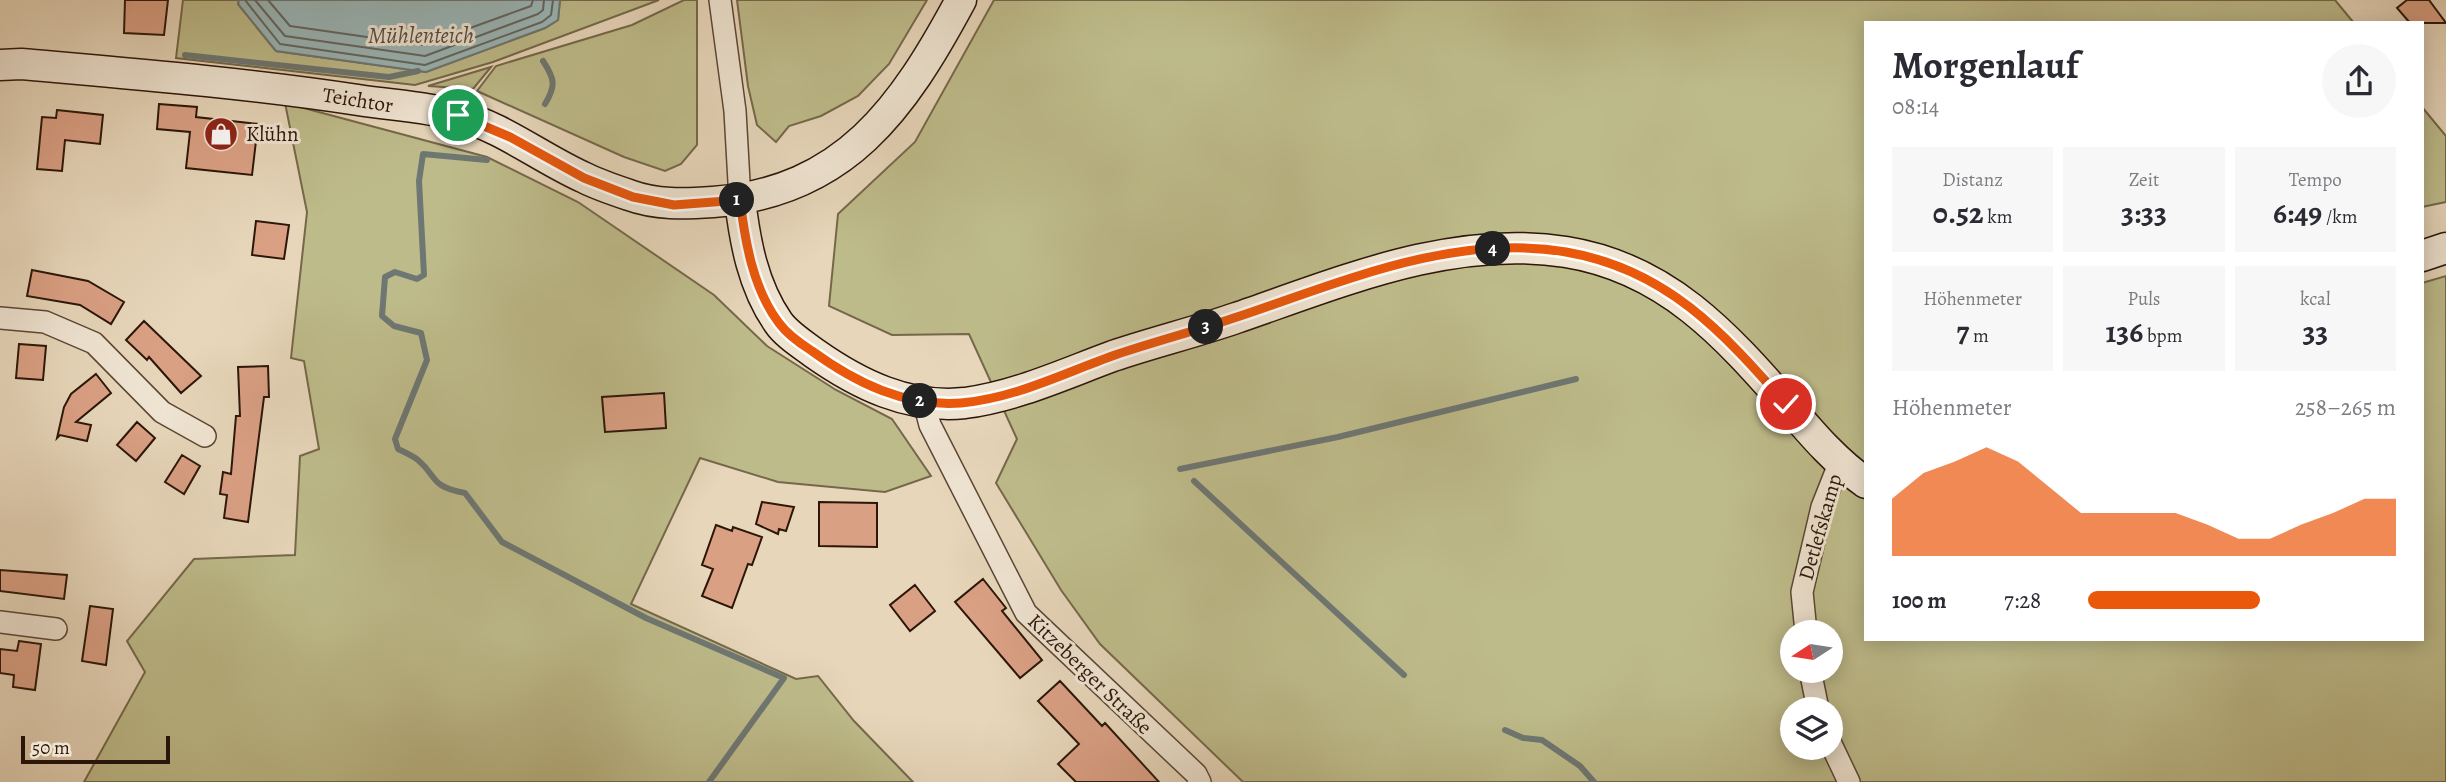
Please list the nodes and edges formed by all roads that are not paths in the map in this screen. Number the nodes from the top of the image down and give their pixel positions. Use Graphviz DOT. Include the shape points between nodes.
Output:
graph roads {
  1 [pos="720,0"];
  2 [pos="961,0"];
  3 [pos="0,65"];
  4 [pos="740,200"];
  5 [pos="2446,248"];
  6 [pos="2424,255"];
  7 [pos="0,318"];
  8 [pos="924,402"];
  9 [pos="205,436"];
  10 [pos="1839,464"];
  11 [pos="1864,482"];
  12 [pos="1805,620"];
  13 [pos="0,622"];
  14 [pos="56,629"];
  15 [pos="1839,760"];
  16 [pos="1200,782"];
  17 [pos="1849,782"];
  1 -- 4 [label="street" via="735,111"];
  2 -- 4 [label="street, Teichtor" via="936,50 869,135 813,176 788,188"];
  3 -- 4 [label="street, Teichtor" via="282,89 458,115 510,137 584,178 633,197 674,205"];
  4 -- 8 [label="street" via="746,247 779,323 848,377"];
  5 -- 6 [label="street"];
  7 -- 9 [label="street" via="45,322 94,343 162,412"];
  8 -- 10 [label="street" via="965,402 1015,393 1115,355 1387,268 1467,251 1521,247 1608,262 1643,276 1696,309 1734,344"];
  8 -- 16 [label="street, Kitzeberger Straße" via="930,425 1026,613"];
  10 -- 11 [label="street"];
  10 -- 12 [label="street, Detlefskamp" via="1822,507 1802,592"];
  13 -- 14 [label="street"];
  15 -- 17 [label="street"];
}
